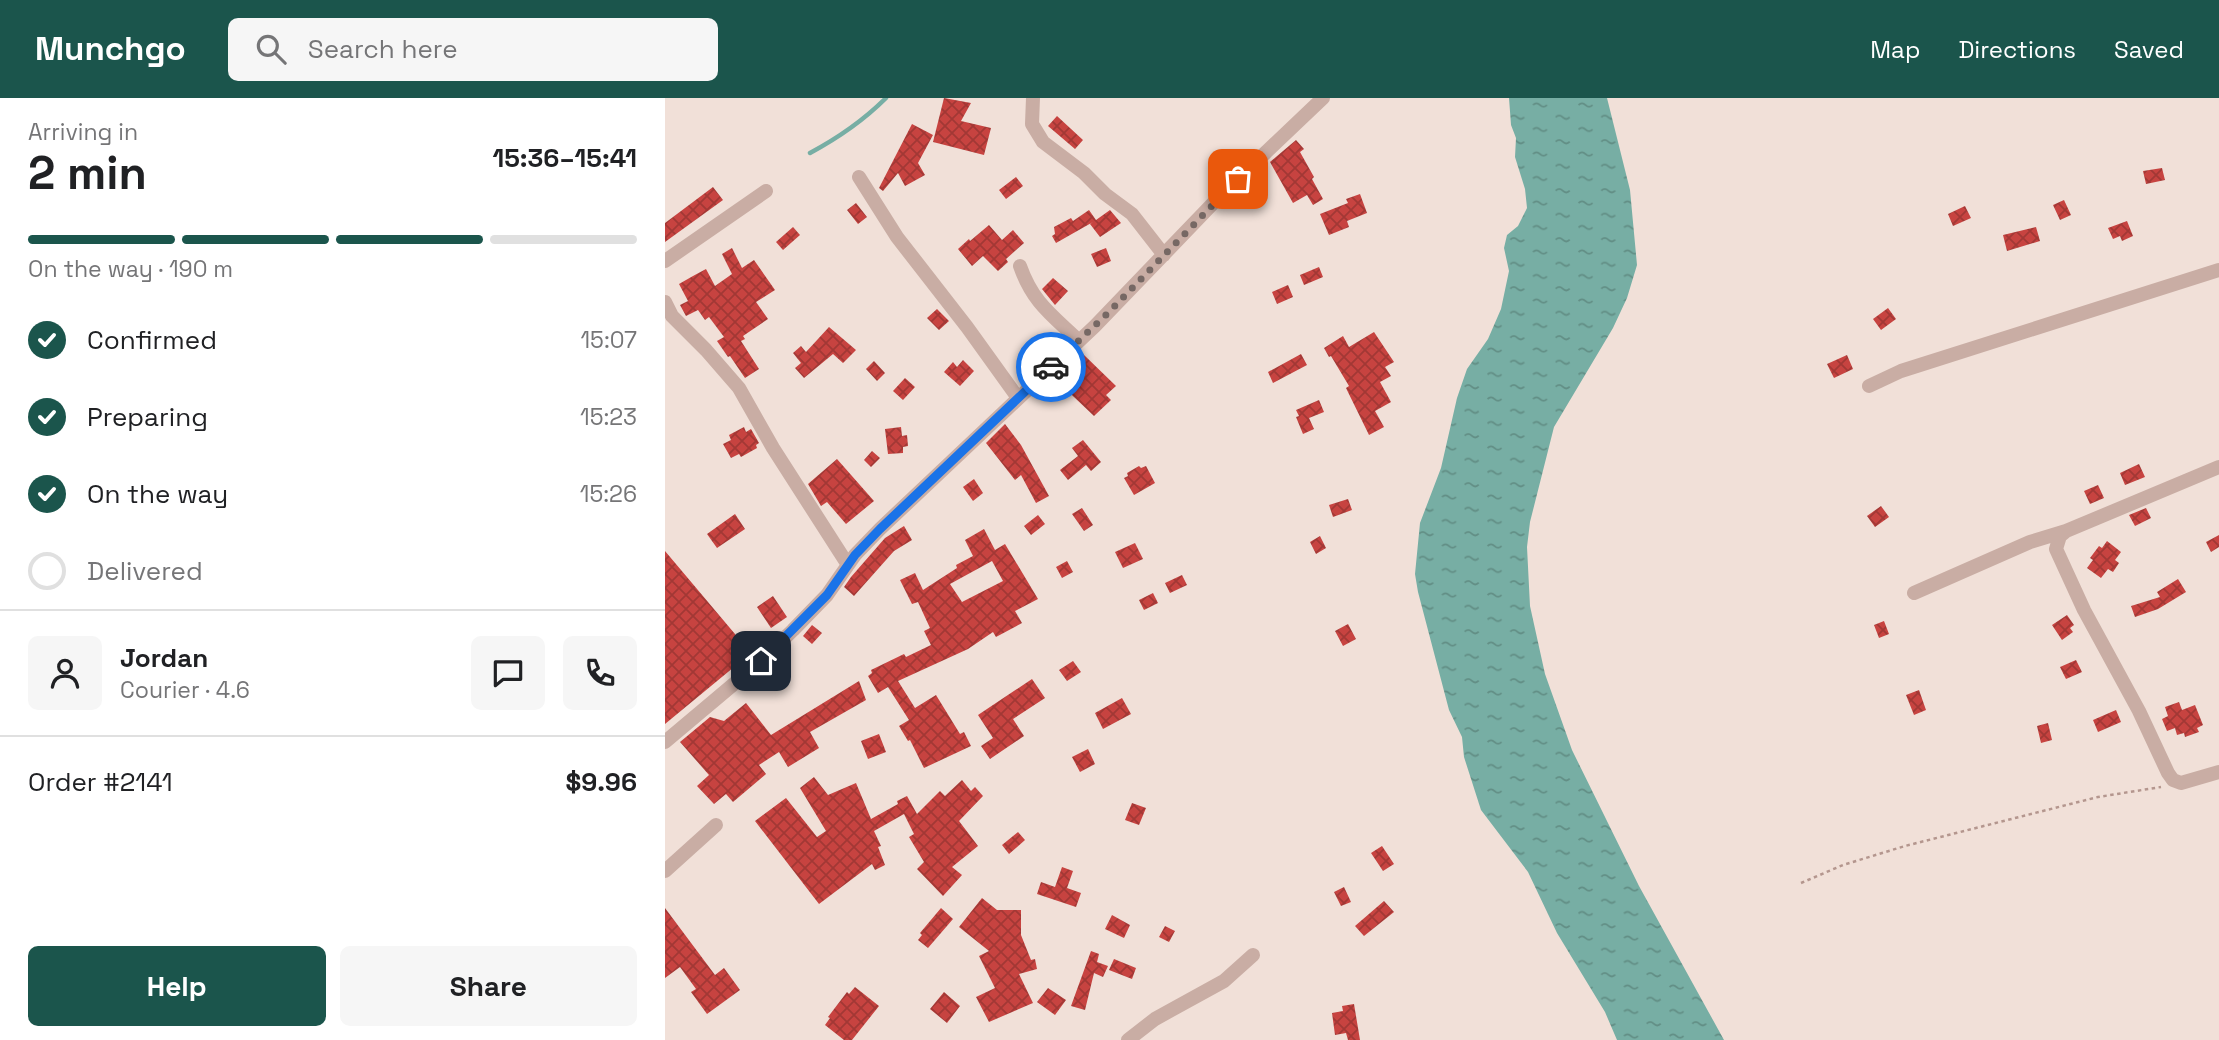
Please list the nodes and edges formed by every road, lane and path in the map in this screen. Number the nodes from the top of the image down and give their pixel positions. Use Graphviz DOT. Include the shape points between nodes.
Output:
graph roads {
  1 [pos="1033,98"];
  2 [pos="1323,98"];
  3 [pos="859,177"];
  4 [pos="766,191"];
  5 [pos="1164,255"];
  6 [pos="665,261"];
  7 [pos="1020,266"];
  8 [pos="2219,270"];
  9 [pos="665,302"];
  10 [pos="1079,341"];
  11 [pos="1869,386"];
  12 [pos="1018,398"];
  13 [pos="2219,467"];
  14 [pos="2066,531"];
  15 [pos="848,565"];
  16 [pos="1914,593"];
  17 [pos="665,742"];
  18 [pos="2219,772"];
  19 [pos="2181,783"];
  20 [pos="716,824"];
  21 [pos="665,871"];
  22 [pos="1801,883"];
  23 [pos="1253,955"];
  24 [pos="1128,1040"];
  1 -- 5 [label="street" via="1032,124 1043,142 1132,214"];
  2 -- 5 [label="street"];
  3 -- 12 [label="street" via="897,237"];
  4 -- 6 [label="street"];
  5 -- 10 [label="street"];
  7 -- 10 [label="street" via="1037,301"];
  8 -- 11 [label="street" via="1902,371"];
  9 -- 15 [label="street" via="672,316 739,388"];
  10 -- 12 [label="street"];
  12 -- 15 [label="street"];
  13 -- 14 [label="street"];
  14 -- 16 [label="street"];
  14 -- 19 [label="street" via="2056,549 2168,773"];
  15 -- 17 [label="street" via="827,595 785,637"];
  18 -- 19 [label="street"];
  19 -- 22 [label="path" via="2098,797 1905,846"];
  20 -- 21 [label="street"];
  23 -- 24 [label="street" via="1224,981 1155,1019"];
}
